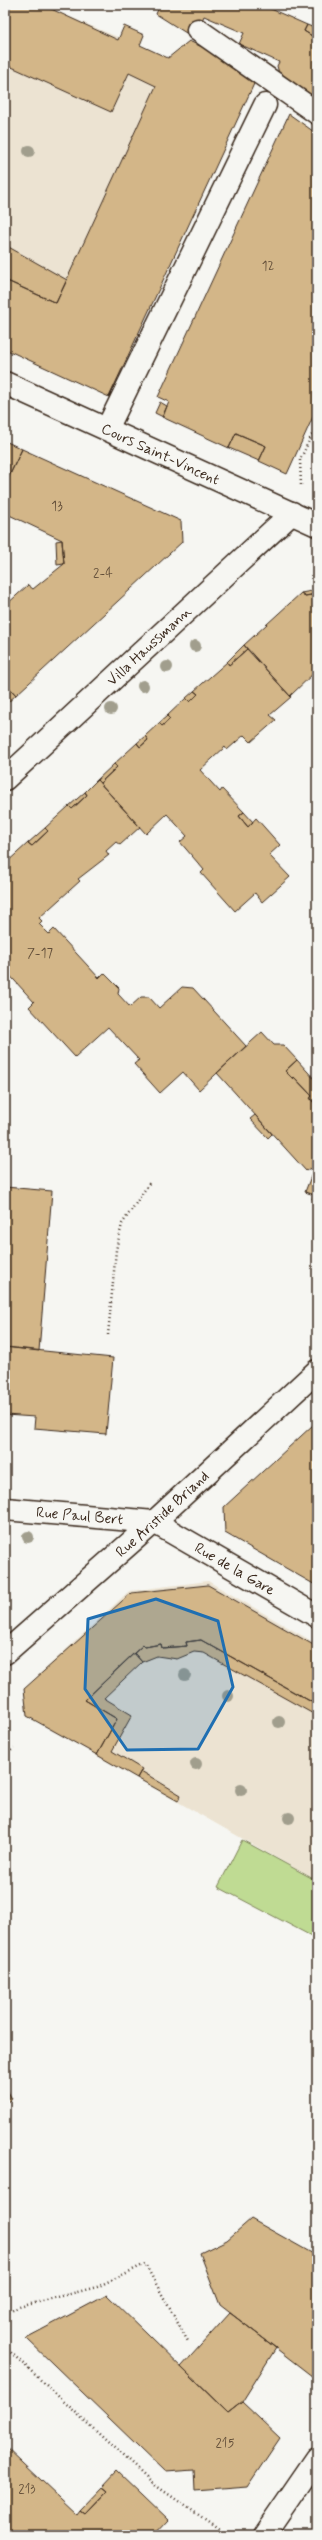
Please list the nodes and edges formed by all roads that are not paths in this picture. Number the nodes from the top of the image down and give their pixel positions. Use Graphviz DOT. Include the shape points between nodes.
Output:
graph roads {
  1 [pos="198,30"];
  2 [pos="265,105"];
  3 [pos="317,112"];
  4 [pos="5,383"];
  5 [pos="107,429"];
  6 [pos="292,513"];
  7 [pos="317,525"];
  8 [pos="5,780"];
  9 [pos="317,1371"];
  10 [pos="5,1509"];
  11 [pos="154,1522"];
  12 [pos="317,1616"];
  13 [pos="5,1653"];
  14 [pos="317,2458"];
  15 [pos="264,2535"];
  1 -- 3 [label="street"];
  2 -- 5 [label="street"];
  4 -- 5 [label="street, Cours Saint-Vincent"];
  5 -- 6 [label="street, Cours Saint-Vincent"];
  6 -- 7 [label="street, Cours Saint-Vincent"];
  6 -- 8 [label="street, Villa Haussmann"];
  9 -- 11 [label="street, Rue Aristide Briand"];
  10 -- 11 [label="street, Rue Paul Bert"];
  11 -- 12 [label="street, Rue de la Gare"];
  11 -- 13 [label="street, Rue Aristide Briand"];
  14 -- 15 [label="street"];
}
